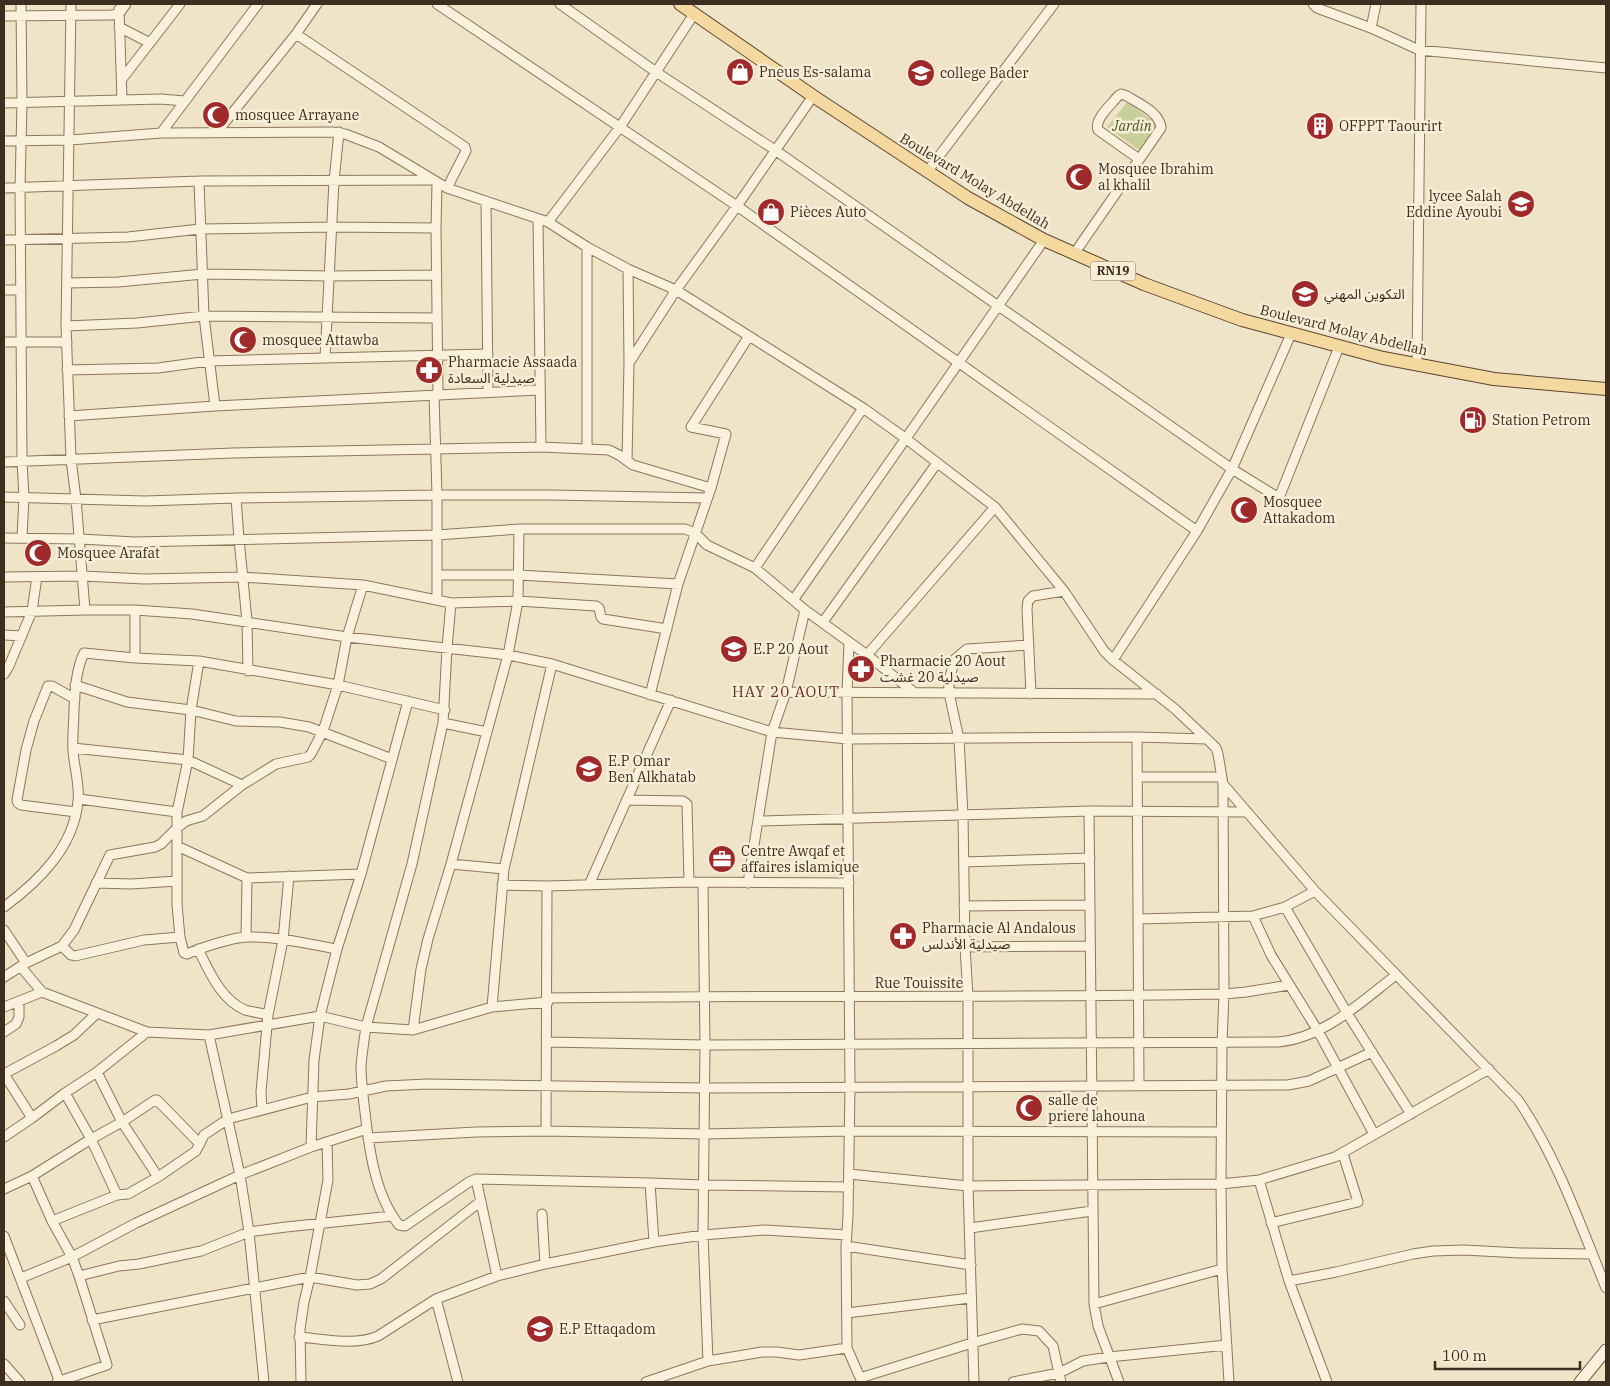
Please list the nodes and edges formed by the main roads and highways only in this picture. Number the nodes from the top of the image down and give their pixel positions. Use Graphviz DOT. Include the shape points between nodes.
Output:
graph roads {
  1 [pos="680,4"];
  2 [pos="1606,389"];
  3 [pos="1606,1350"];
  4 [pos="1580,1382"];
  1 -- 2 [label="main road, Boulevard Molay Abdellah / RN19" via="812,96 993,212 1044,240 1144,284 1291,334 1417,365 1513,382"];
  3 -- 4 [label="main road"];
}
